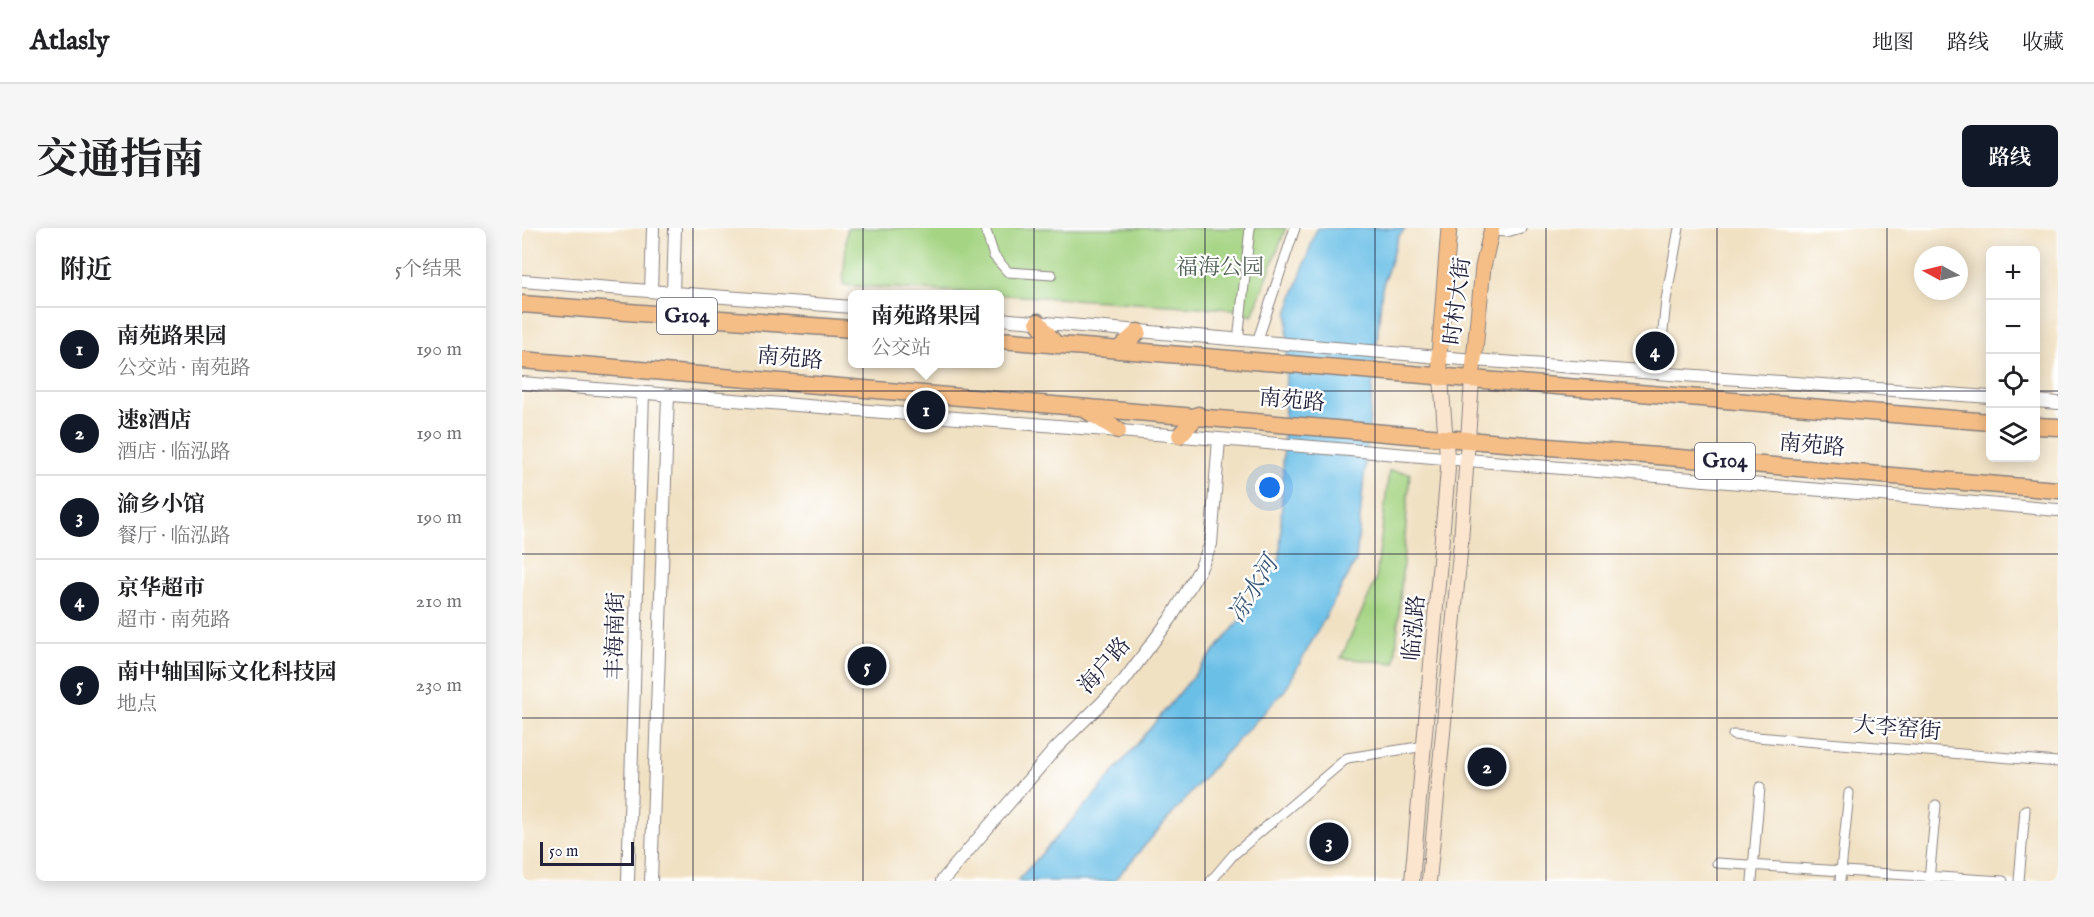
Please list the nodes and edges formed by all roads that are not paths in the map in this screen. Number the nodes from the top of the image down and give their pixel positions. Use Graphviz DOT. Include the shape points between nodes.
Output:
graph roads {
  1 [pos="653,228"];
  2 [pos="675,228"];
  3 [pos="985,228"];
  4 [pos="1250,228"];
  5 [pos="1294,228"];
  6 [pos="1449,228"];
  7 [pos="1521,228"];
  8 [pos="1679,228"];
  9 [pos="1492,230"];
  10 [pos="1052,275"];
  11 [pos="522,280"];
  12 [pos="651,291"];
  13 [pos="674,293"];
  14 [pos="525,302"];
  15 [pos="848,307"];
  16 [pos="1004,319"];
  17 [pos="1038,322"];
  18 [pos="848,329"];
  19 [pos="1138,332"];
  20 [pos="1004,340"];
  21 [pos="1238,341"];
  22 [pos="1257,342"];
  23 [pos="1056,345"];
  24 [pos="1118,350"];
  25 [pos="1439,356"];
  26 [pos="522,360"];
  27 [pos="1474,360"];
  28 [pos="1659,372"];
  29 [pos="1441,378"];
  30 [pos="1472,380"];
  31 [pos="522,383"];
  32 [pos="643,393"];
  33 [pos="668,395"];
  34 [pos="1986,397"];
  35 [pos="2040,401"];
  36 [pos="2058,403"];
  37 [pos="1080,406"];
  38 [pos="1198,416"];
  39 [pos="1986,422"];
  40 [pos="2040,426"];
  41 [pos="2058,427"];
  42 [pos="1118,430"];
  43 [pos="1180,435"];
  44 [pos="1445,437"];
  45 [pos="1220,438"];
  46 [pos="1468,439"];
  47 [pos="1446,458"];
  48 [pos="1467,460"];
  49 [pos="2058,490"];
  50 [pos="2058,510"];
  51 [pos="1733,735"];
  52 [pos="1425,746"];
  53 [pos="2058,762"];
  54 [pos="1760,787"];
  55 [pos="1849,793"];
  56 [pos="1936,805"];
  57 [pos="2025,810"];
  58 [pos="1717,863"];
  59 [pos="1753,865"];
  60 [pos="1841,876"];
  61 [pos="1930,879"];
  62 [pos="628,881"];
  63 [pos="651,881"];
  64 [pos="942,881"];
  65 [pos="1211,881"];
  66 [pos="1412,881"];
  67 [pos="1429,881"];
  68 [pos="1752,881"];
  69 [pos="2003,881"];
  70 [pos="2019,881"];
  1 -- 12 [label="street"];
  2 -- 13 [label="street"];
  3 -- 10 [label="street" via="994,256 1008,272"];
  4 -- 21 [label="street"];
  5 -- 22 [label="street"];
  6 -- 25 [label="main road, 时村大街"];
  7 -- 9 [label="street"];
  8 -- 28 [label="street" via="1665,300"];
  9 -- 27 [label="main road, 时村大街" via="1483,267"];
  11 -- 12 [label="street"];
  12 -- 13 [label="street"];
  13 -- 15 [label="street"];
  14 -- 18 [label="highway, 南苑路 / G104"];
  16 -- 17 [label="street"];
  17 -- 19 [label="street"];
  17 -- 23 [label="highway"];
  19 -- 21 [label="street"];
  19 -- 24 [label="highway"];
  20 -- 23 [label="highway, 南苑路"];
  21 -- 22 [label="street"];
  22 -- 25 [label="street"];
  23 -- 24 [label="highway, 南苑路"];
  24 -- 29 [label="highway, 南苑路"];
  25 -- 27 [label="street"];
  25 -- 29 [label="main road, 时村大街"];
  26 -- 37 [label="highway, 南苑路 / G104"];
  27 -- 28 [label="street"];
  27 -- 30 [label="main road, 时村大街"];
  28 -- 34 [label="street"];
  29 -- 30 [label="highway, 南苑路"];
  29 -- 44 [label="main road, 临泓路"];
  30 -- 39 [label="highway, 南苑路"];
  30 -- 46 [label="main road, 临泓路"];
  31 -- 32 [label="street"];
  32 -- 33 [label="street"];
  32 -- 62 [label="street, 丰海南街"];
  33 -- 42 [label="street"];
  33 -- 63 [label="street, 丰海南街"];
  35 -- 36 [label="street"];
  37 -- 38 [label="highway, 南苑路 / G104"];
  37 -- 42 [label="highway"];
  38 -- 43 [label="highway"];
  38 -- 44 [label="highway, 南苑路 / G104"];
  40 -- 41 [label="highway"];
  42 -- 43 [label="street"];
  43 -- 45 [label="street"];
  44 -- 46 [label="highway, 南苑路 / G104"];
  44 -- 47 [label="main road, 临泓路"];
  45 -- 47 [label="street"];
  45 -- 64 [label="street, 海户路" via="1211,544 1171,618 1123,682 1055,749"];
  46 -- 48 [label="main road, 临泓路"];
  46 -- 49 [label="highway, 南苑路 / G104"];
  47 -- 48 [label="street"];
  47 -- 52 [label="main road, 临泓路" via="1443,547"];
  48 -- 50 [label="street"];
  48 -- 67 [label="main road, 临泓路"];
  51 -- 53 [label="street, 大李窑街"];
  52 -- 65 [label="street" via="1347,758 1233,855"];
  52 -- 66 [label="main road, 临泓路"];
  54 -- 59 [label="street"];
  55 -- 60 [label="street"];
  56 -- 61 [label="street"];
  57 -- 70 [label="street"];
  58 -- 59 [label="street"];
  59 -- 60 [label="street"];
  59 -- 68 [label="street"];
  60 -- 61 [label="street"];
  61 -- 69 [label="street"];
}
